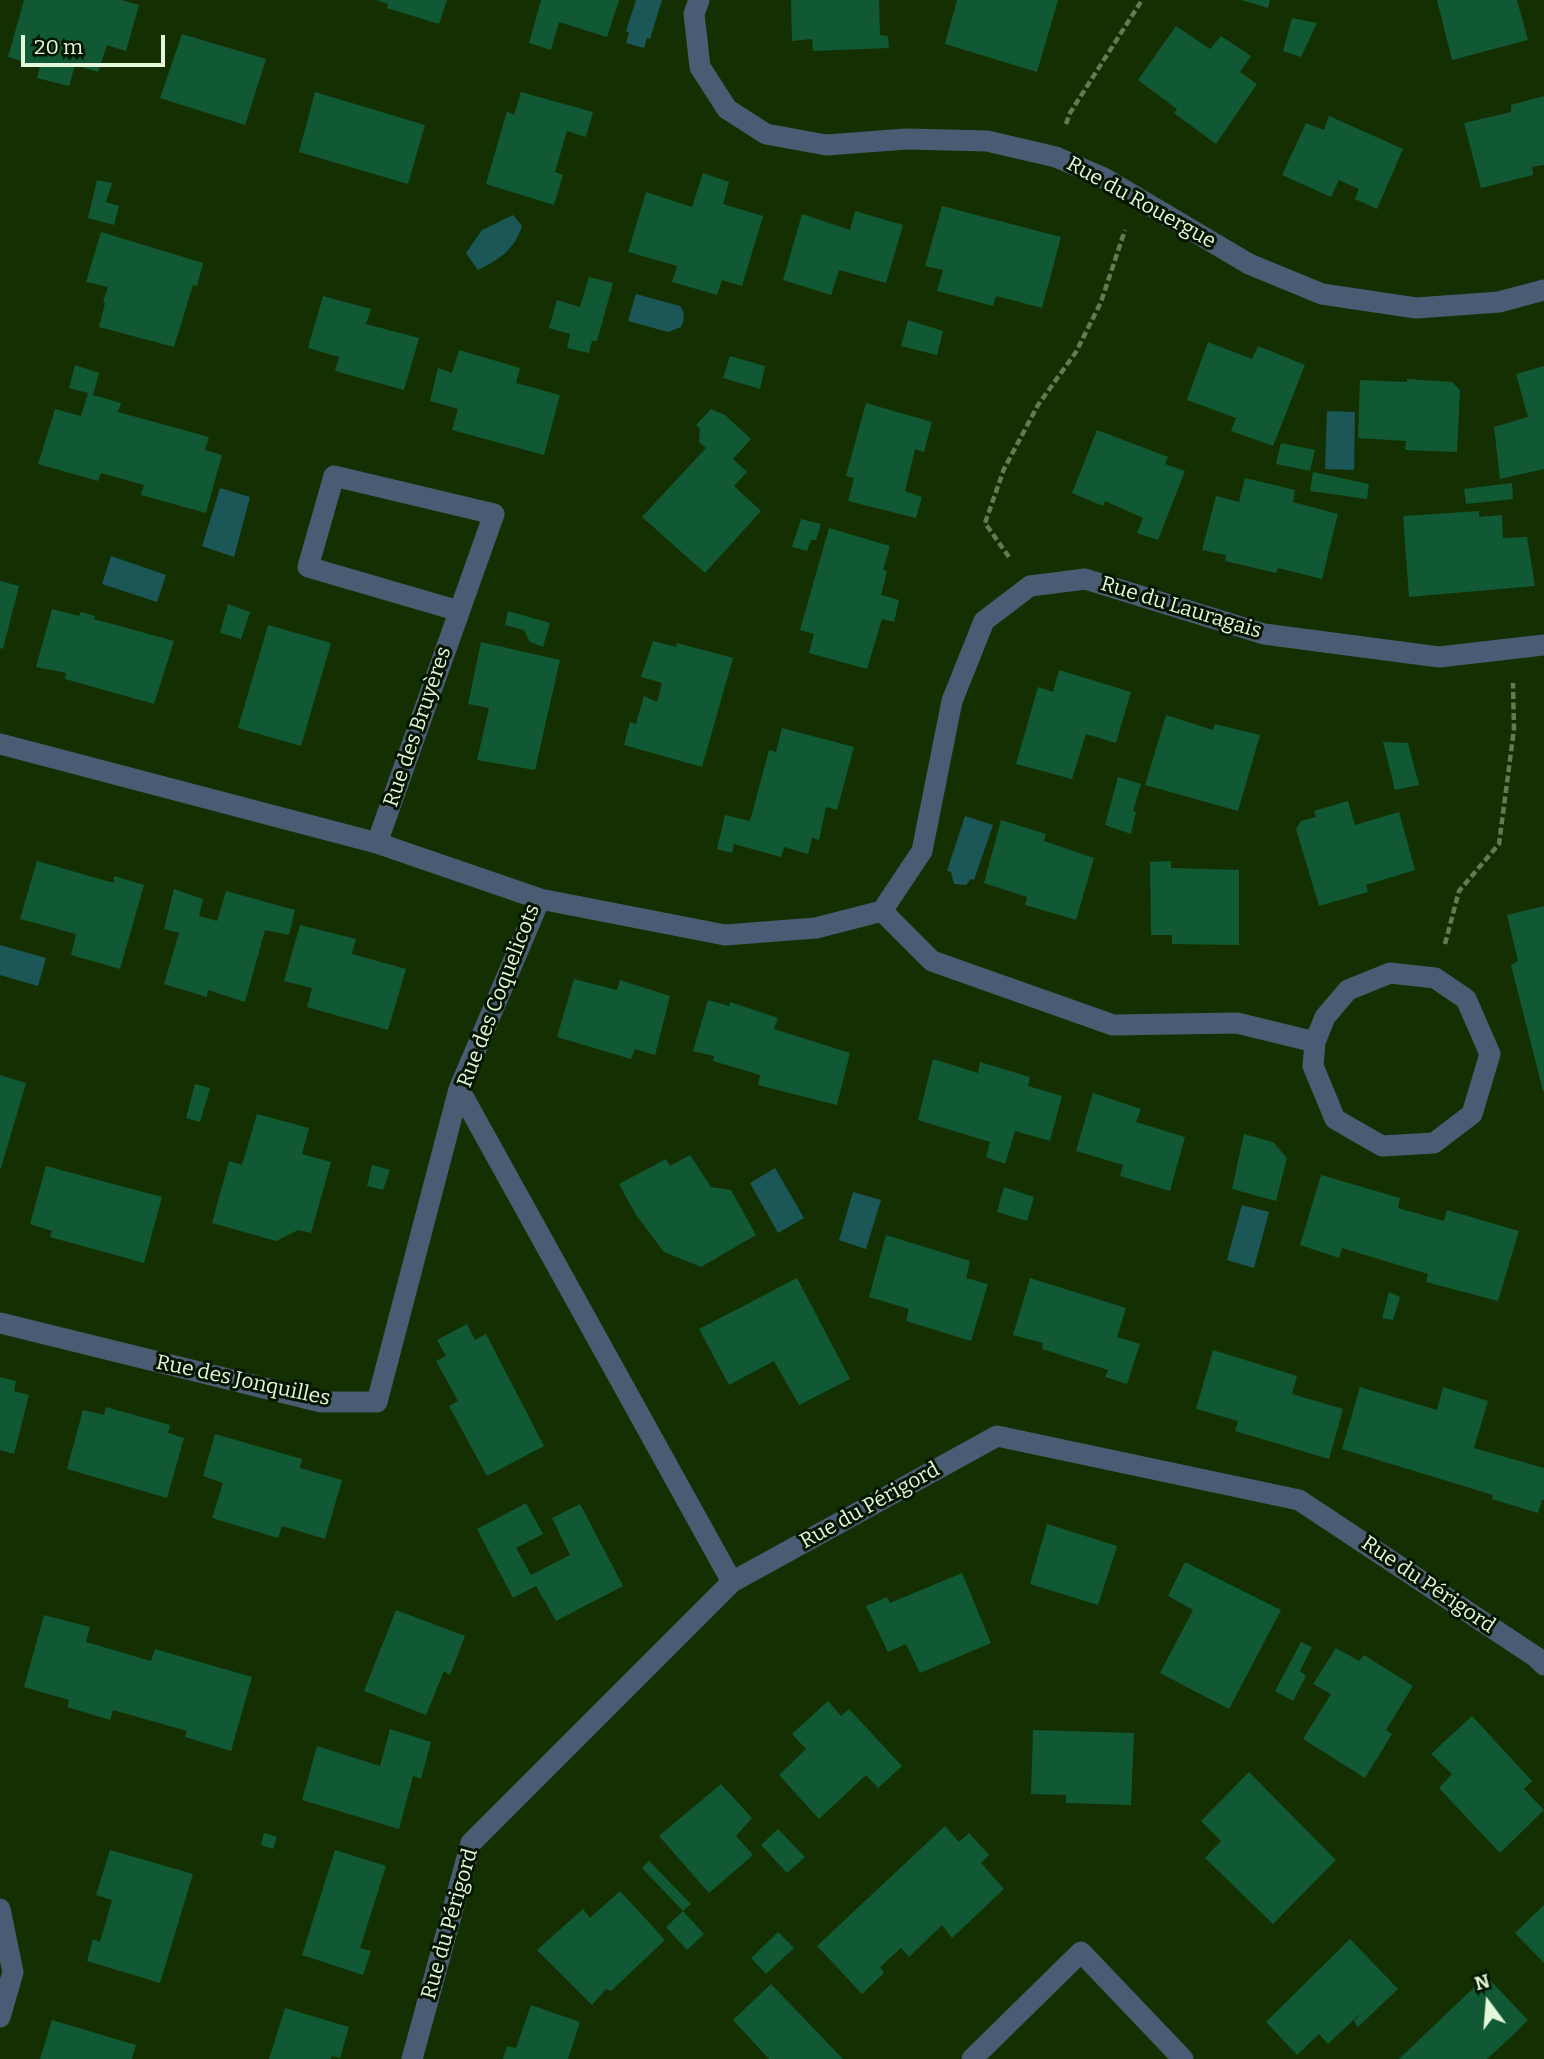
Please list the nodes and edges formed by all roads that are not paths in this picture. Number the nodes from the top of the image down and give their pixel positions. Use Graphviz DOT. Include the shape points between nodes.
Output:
graph roads {
  1 [pos="699,0"];
  2 [pos="1544,290"];
  3 [pos="459,611"];
  4 [pos="1544,645"];
  5 [pos="0,744"];
  6 [pos="377,843"];
  7 [pos="540,899"];
  8 [pos="882,911"];
  9 [pos="1315,1042"];
  10 [pos="458,1089"];
  11 [pos="0,1323"];
  12 [pos="732,1582"];
  13 [pos="1544,1665"];
  14 [pos="0,1909"];
  15 [pos="0,2017"];
  16 [pos="412,2059"];
  17 [pos="972,2059"];
  18 [pos="1183,2059"];
  1 -- 2 [label="street, Rue du Rouergue" via="694,14 699,67 727,109 766,134 827,145 907,139 987,141 1056,157 1104,178 1249,264 1322,294 1416,308 1499,302"];
  3 -- 3 [label="street, Rue des Bruyères" via="494,514 334,476 308,567"];
  3 -- 6 [label="street, Rue des Bruyères"];
  4 -- 8 [label="street, Rue du Lauragais" via="1439,657 1264,634 1085,579 1030,586 984,621 952,701 922,850"];
  5 -- 6 [label="street, Rue des Coquelicots"];
  6 -- 7 [label="street, Rue des Coquelicots"];
  7 -- 8 [label="street" via="725,934 816,928"];
  7 -- 10 [label="street, Rue des Coquelicots"];
  8 -- 9 [label="street" via="932,961 1114,1025 1237,1023"];
  9 -- 9 [label="street" via="1313,1066 1335,1119 1382,1146 1434,1143 1472,1114 1490,1054 1466,999 1435,978 1390,973 1348,990 1325,1017"];
  10 -- 11 [label="street, Rue des Jonquilles" via="377,1402 321,1402"];
  10 -- 12 [label="street, Rue des Coquelicots"];
  12 -- 13 [label="street, Rue du Périgord" via="997,1436 1299,1500"];
  12 -- 16 [label="street, Rue du Périgord" via="471,1843"];
  14 -- 15 [label="street" via="13,1972"];
  17 -- 18 [label="street" via="1081,1952"];
}
